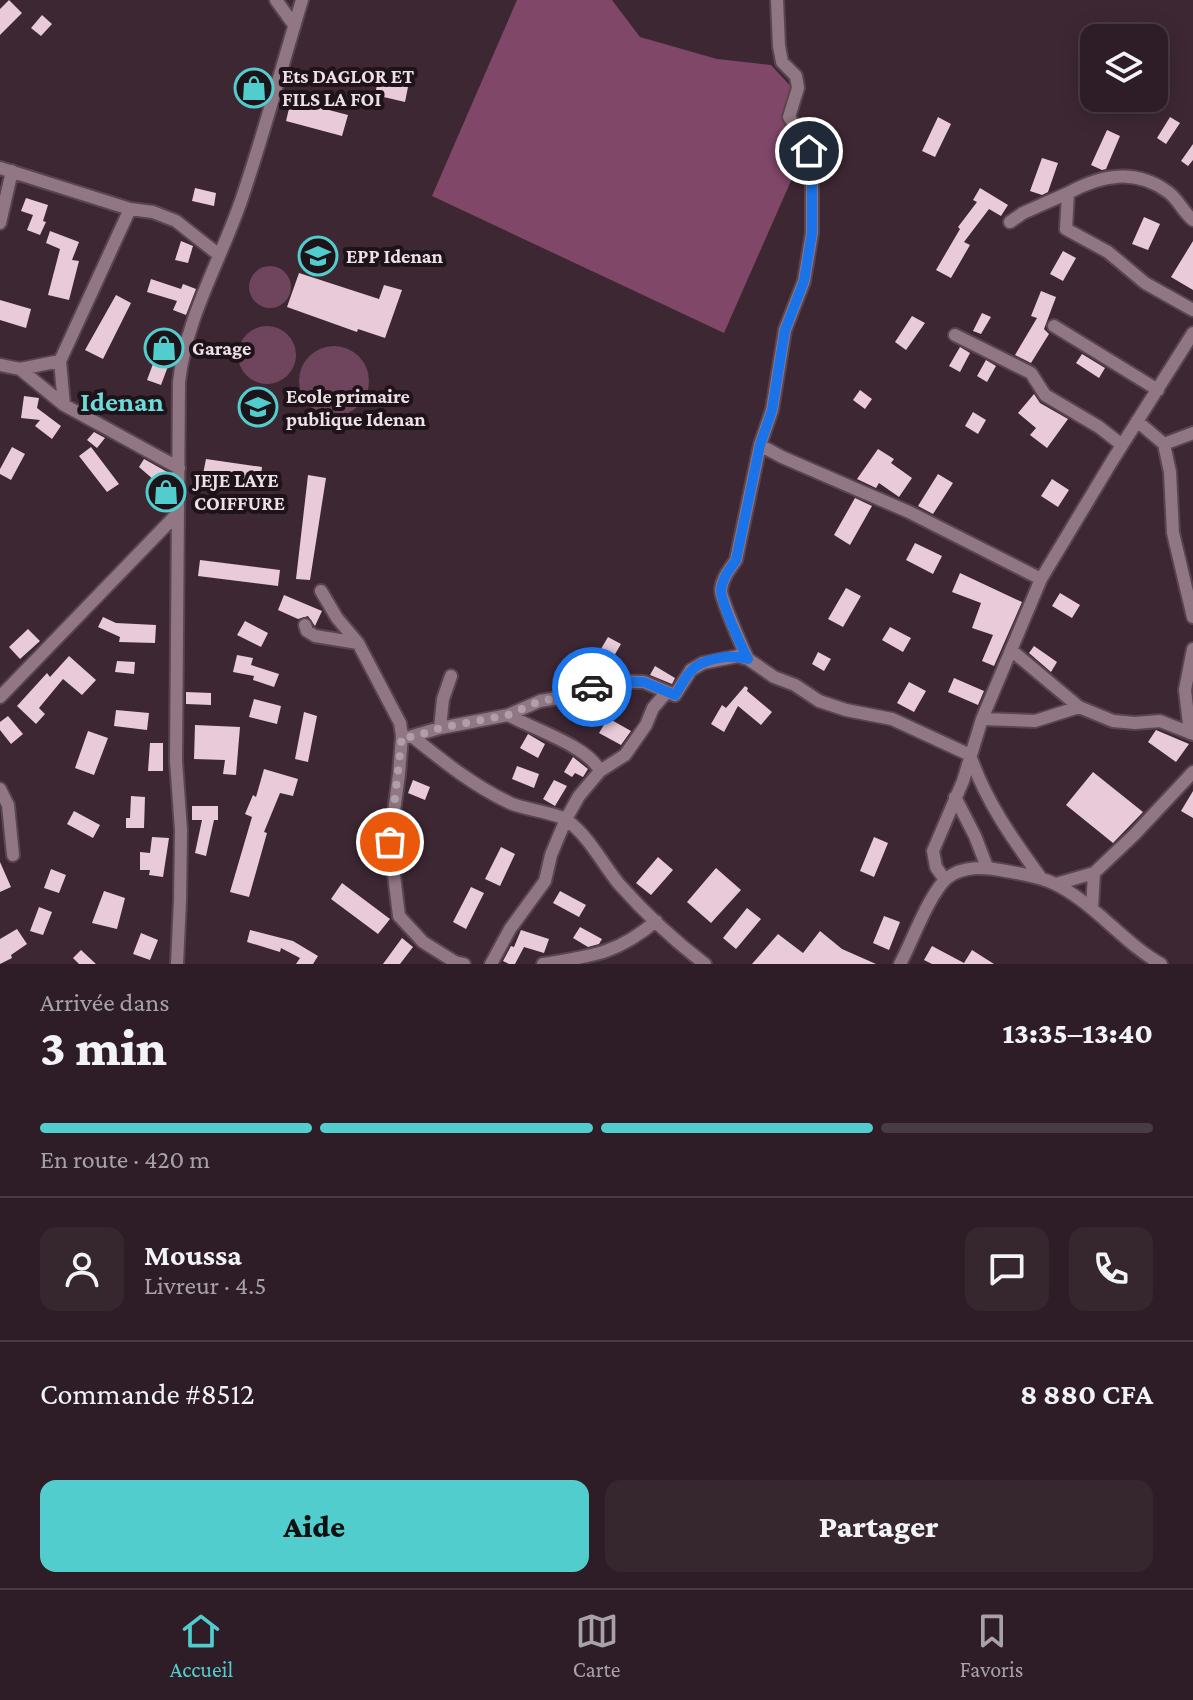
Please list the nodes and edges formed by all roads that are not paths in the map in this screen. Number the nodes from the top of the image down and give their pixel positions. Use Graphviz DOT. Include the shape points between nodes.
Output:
graph roads {
  1 [pos="276,0"];
  2 [pos="302,0"];
  3 [pos="777,0"];
  4 [pos="294,25"];
  5 [pos="6,170"];
  6 [pos="1068,193"];
  7 [pos="130,209"];
  8 [pos="1193,220"];
  9 [pos="1010,222"];
  10 [pos="0,223"];
  11 [pos="219,255"];
  12 [pos="1193,310"];
  13 [pos="1054,326"];
  14 [pos="1193,333"];
  15 [pos="955,335"];
  16 [pos="60,361"];
  17 [pos="0,365"];
  18 [pos="20,369"];
  19 [pos="1158,390"];
  20 [pos="64,405"];
  21 [pos="1137,421"];
  22 [pos="1193,433"];
  23 [pos="1164,444"];
  24 [pos="760,445"];
  25 [pos="1122,445"];
  26 [pos="179,468"];
  27 [pos="178,513"];
  28 [pos="1041,579"];
  29 [pos="321,591"];
  30 [pos="1193,617"];
  31 [pos="305,625"];
  32 [pos="358,643"];
  33 [pos="1193,649"];
  34 [pos="1011,650"];
  35 [pos="748,659"];
  36 [pos="451,676"];
  37 [pos="666,693"];
  38 [pos="0,697"];
  39 [pos="1079,707"];
  40 [pos="508,715"];
  41 [pos="982,719"];
  42 [pos="440,728"];
  43 [pos="1191,734"];
  44 [pos="407,737"];
  45 [pos="970,755"];
  46 [pos="600,771"];
  47 [pos="1193,772"];
  48 [pos="0,789"];
  49 [pos="955,797"];
  50 [pos="566,819"];
  51 [pos="13,855"];
  52 [pos="987,867"];
  53 [pos="1094,873"];
  54 [pos="1041,878"];
  55 [pos="945,880"];
  56 [pos="1056,884"];
  57 [pos="1092,909"];
  58 [pos="656,921"];
  59 [pos="177,964"];
  60 [pos="464,964"];
  61 [pos="491,964"];
  62 [pos="543,964"];
  63 [pos="705,964"];
  64 [pos="900,964"];
  65 [pos="1161,964"];
  1 -- 4 [label="street"];
  2 -- 4 [label="street"];
  3 -- 24 [label="street" via="782,62 796,76 798,88 789,117 815,172 804,281 785,330 772,410"];
  4 -- 11 [label="street" via="241,201"];
  5 -- 7 [label="street"];
  5 -- 10 [label="street"];
  6 -- 8 [label="street" via="1101,178 1132,176 1170,194"];
  6 -- 9 [label="street"];
  6 -- 12 [label="street" via="1066,229"];
  7 -- 11 [label="street" via="176,221"];
  7 -- 16 [label="street"];
  11 -- 26 [label="street" via="182,354"];
  13 -- 19 [label="street"];
  14 -- 19 [label="street"];
  15 -- 25 [label="street" via="1031,373 1045,395"];
  16 -- 18 [label="street"];
  16 -- 20 [label="street"];
  17 -- 18 [label="street"];
  18 -- 20 [label="street"];
  19 -- 21 [label="street"];
  20 -- 26 [label="street"];
  21 -- 23 [label="street"];
  21 -- 25 [label="street"];
  22 -- 23 [label="street"];
  23 -- 30 [label="street" via="1173,533"];
  24 -- 28 [label="street"];
  24 -- 35 [label="street" via="736,560 721,589"];
  25 -- 28 [label="street"];
  26 -- 27 [label="street"];
  27 -- 38 [label="street"];
  27 -- 59 [label="street"];
  28 -- 34 [label="street"];
  29 -- 32 [label="street"];
  31 -- 32 [label="street" via="315,636"];
  32 -- 44 [label="street"];
  33 -- 43 [label="street" via="1185,690"];
  34 -- 39 [label="street"];
  34 -- 41 [label="street"];
  35 -- 37 [label="street" via="703,663 691,670 677,694"];
  35 -- 45 [label="street" via="819,701 892,719"];
  36 -- 42 [label="street"];
  37 -- 40 [label="street" via="644,682 608,681"];
  37 -- 46 [label="street" via="625,755"];
  39 -- 41 [label="street" via="1035,721"];
  39 -- 43 [label="street" via="1113,721 1160,721"];
  40 -- 42 [label="street"];
  40 -- 46 [label="street" via="581,750"];
  41 -- 45 [label="street"];
  42 -- 44 [label="street"];
  44 -- 50 [label="street" via="492,794"];
  44 -- 60 [label="street" via="390,842 399,916 423,942"];
  45 -- 49 [label="street"];
  45 -- 54 [label="street" via="997,812"];
  46 -- 50 [label="street"];
  47 -- 53 [label="street"];
  48 -- 51 [label="street" via="8,805"];
  49 -- 52 [label="street"];
  49 -- 55 [label="street" via="933,851"];
  50 -- 58 [label="street"];
  50 -- 61 [label="street" via="545,881"];
  52 -- 54 [label="street"];
  52 -- 55 [label="street"];
  53 -- 56 [label="street"];
  53 -- 57 [label="street"];
  54 -- 56 [label="street"];
  55 -- 64 [label="street"];
  56 -- 57 [label="street"];
  57 -- 65 [label="street"];
  58 -- 62 [label="street" via="607,953"];
  58 -- 63 [label="street"];
}
